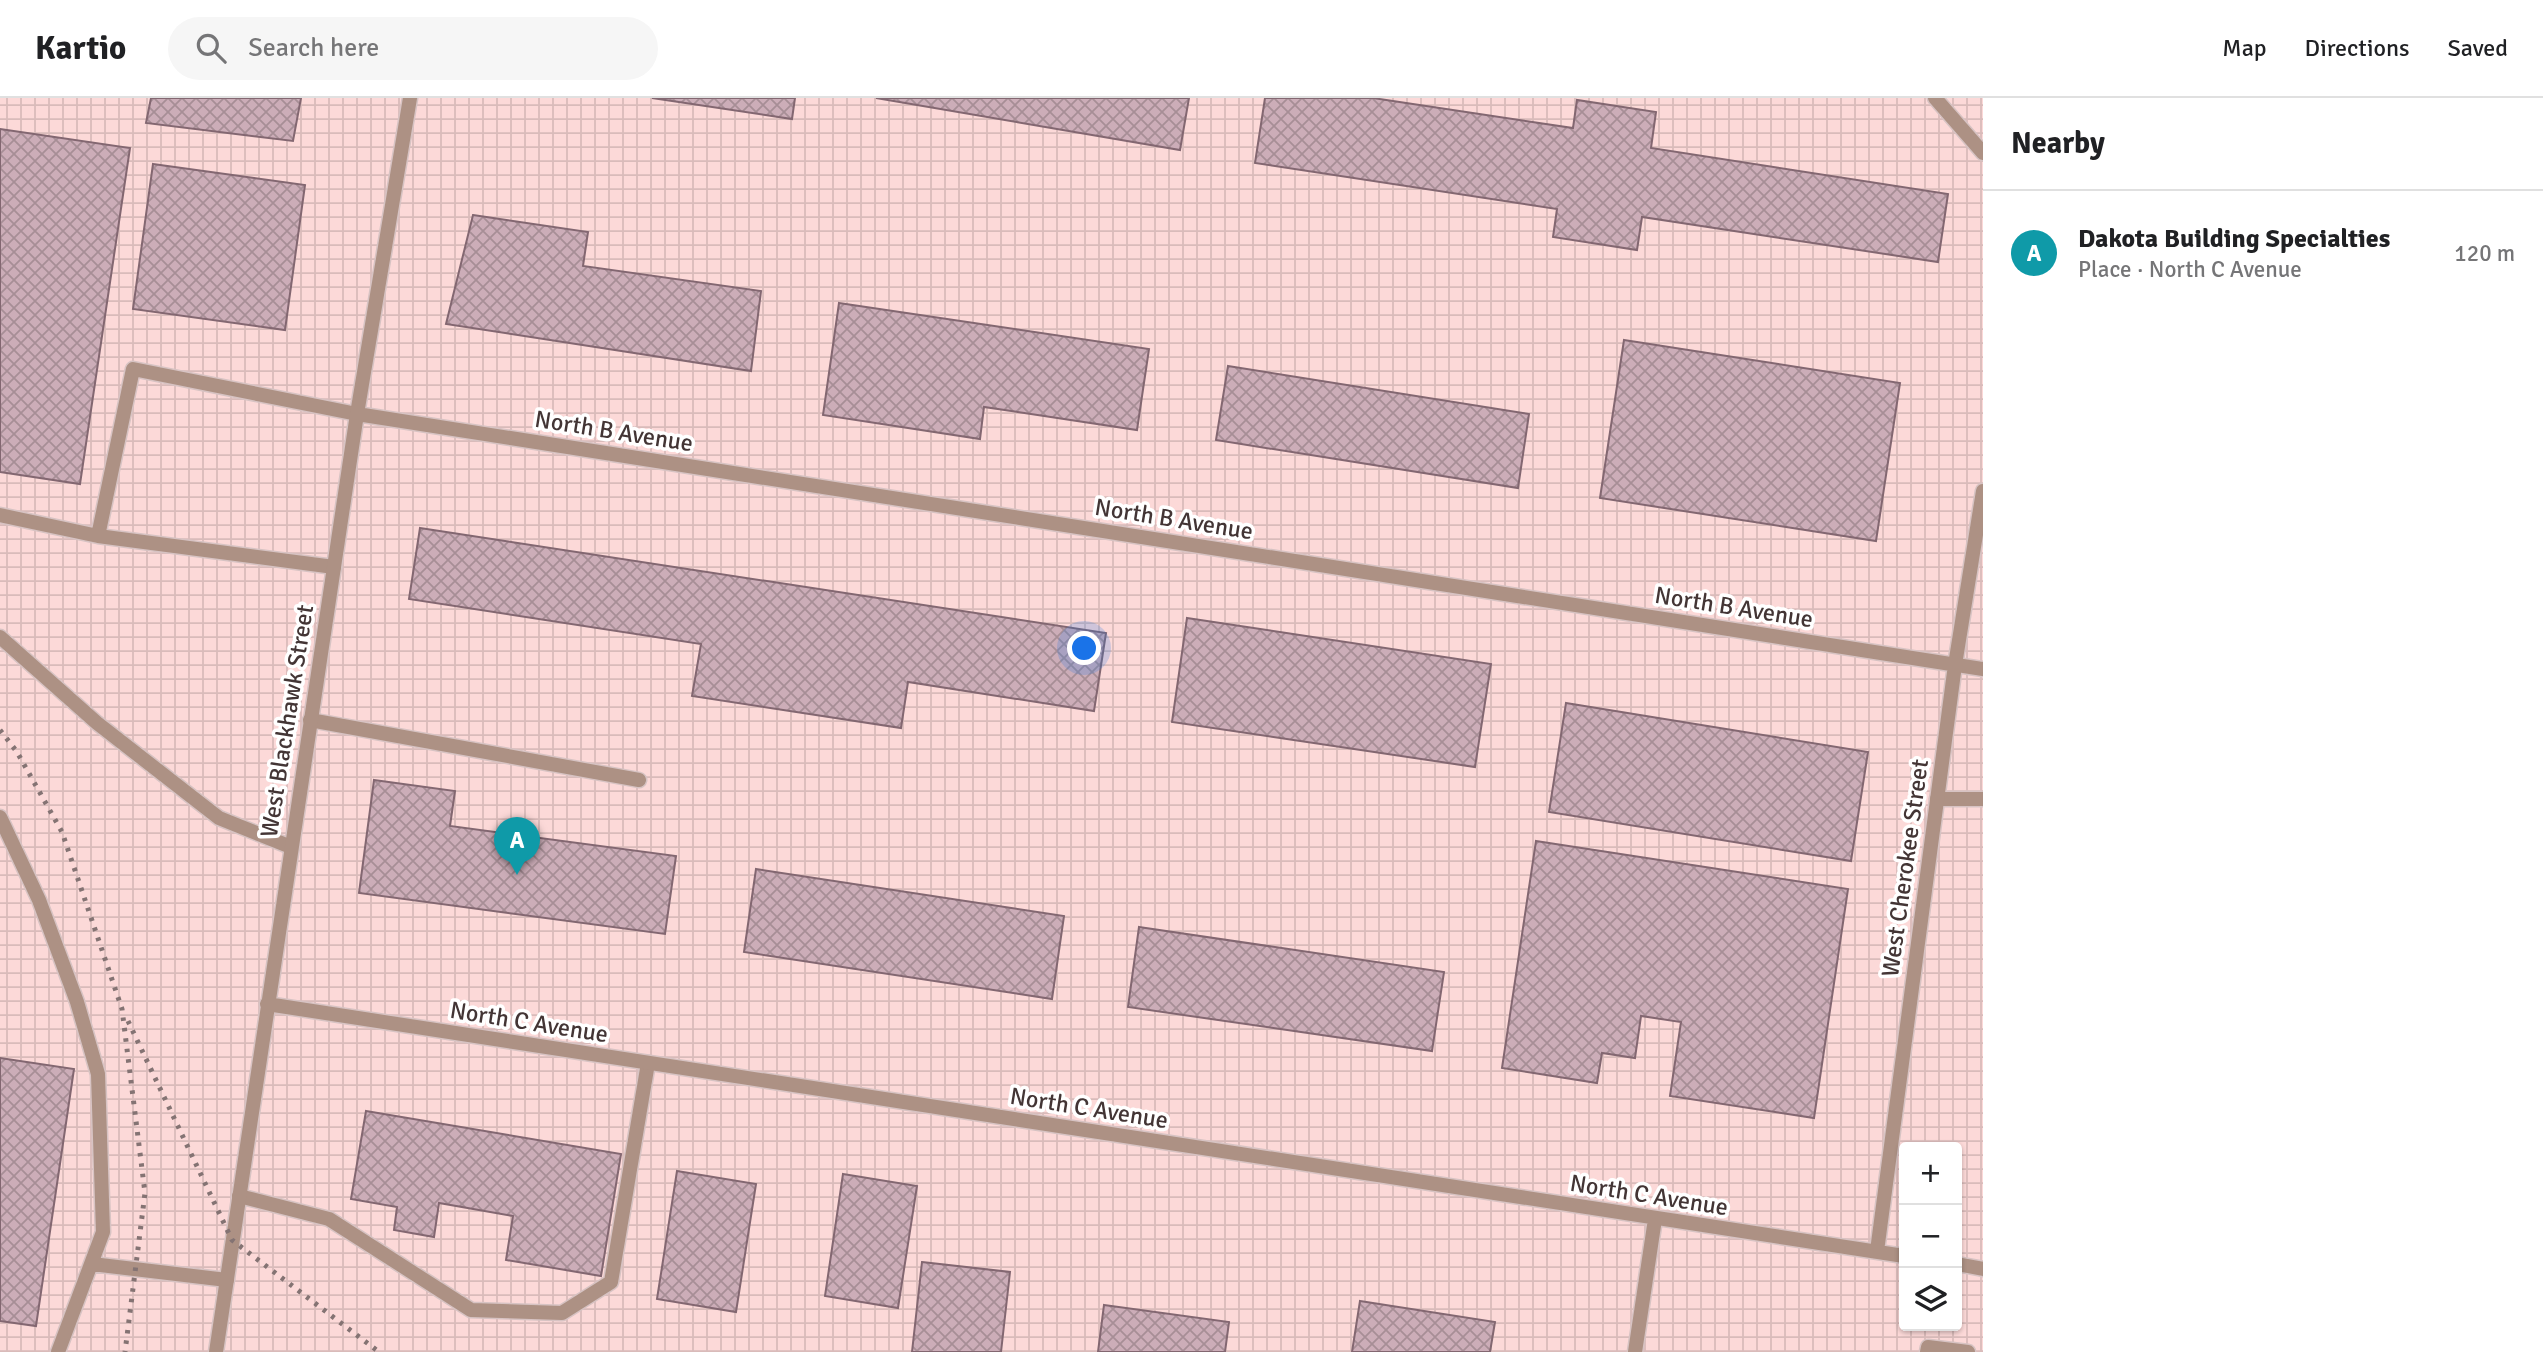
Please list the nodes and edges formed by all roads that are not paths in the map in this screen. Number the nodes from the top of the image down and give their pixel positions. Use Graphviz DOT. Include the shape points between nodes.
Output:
graph roads {
  1 [pos="410,98"];
  2 [pos="1935,98"];
  3 [pos="1983,153"];
  4 [pos="357,414"];
  5 [pos="1983,491"];
  6 [pos="0,515"];
  7 [pos="98,536"];
  8 [pos="334,567"];
  9 [pos="0,637"];
  10 [pos="1955,664"];
  11 [pos="1983,669"];
  12 [pos="310,720"];
  13 [pos="639,780"];
  14 [pos="1937,799"];
  15 [pos="1983,799"];
  16 [pos="0,817"];
  17 [pos="291,847"];
  18 [pos="267,1004"];
  19 [pos="648,1063"];
  20 [pos="239,1196"];
  21 [pos="1655,1219"];
  22 [pos="1877,1251"];
  23 [pos="1899,1255"];
  24 [pos="92,1264"];
  25 [pos="1962,1265"];
  26 [pos="1983,1269"];
  27 [pos="227,1280"];
  28 [pos="58,1352"];
  29 [pos="216,1352"];
  30 [pos="1635,1352"];
  31 [pos="1927,1352"];
  32 [pos="1968,1352"];
  1 -- 4 [label="street, West Blackhawk Street"];
  2 -- 3 [label="street"];
  4 -- 7 [label="street, North B Avenue" via="133,369"];
  4 -- 8 [label="street, West Blackhawk Street"];
  4 -- 10 [label="street, North B Avenue"];
  5 -- 10 [label="street, West Cherokee Street"];
  6 -- 7 [label="street"];
  7 -- 8 [label="street"];
  8 -- 12 [label="street, West Blackhawk Street"];
  9 -- 17 [label="street" via="97,723 219,818"];
  10 -- 11 [label="street, North B Avenue"];
  10 -- 14 [label="street, West Cherokee Street"];
  12 -- 13 [label="street"];
  12 -- 17 [label="street, West Blackhawk Street"];
  14 -- 15 [label="street"];
  14 -- 22 [label="street, West Cherokee Street"];
  16 -- 24 [label="street" via="39,900 99,1074 103,1232"];
  17 -- 18 [label="street, West Blackhawk Street"];
  18 -- 19 [label="street, North C Avenue"];
  18 -- 20 [label="street, West Blackhawk Street"];
  19 -- 20 [label="street" via="611,1282 562,1313 471,1310 329,1219"];
  19 -- 21 [label="street, North C Avenue"];
  20 -- 27 [label="street, West Blackhawk Street"];
  21 -- 22 [label="street, North C Avenue"];
  21 -- 30 [label="street"];
  22 -- 23 [label="street, North C Avenue"];
  24 -- 27 [label="street"];
  24 -- 28 [label="street"];
  25 -- 26 [label="street"];
  27 -- 29 [label="street, West Blackhawk Street"];
  31 -- 32 [label="street" via="1928,1347"];
}
